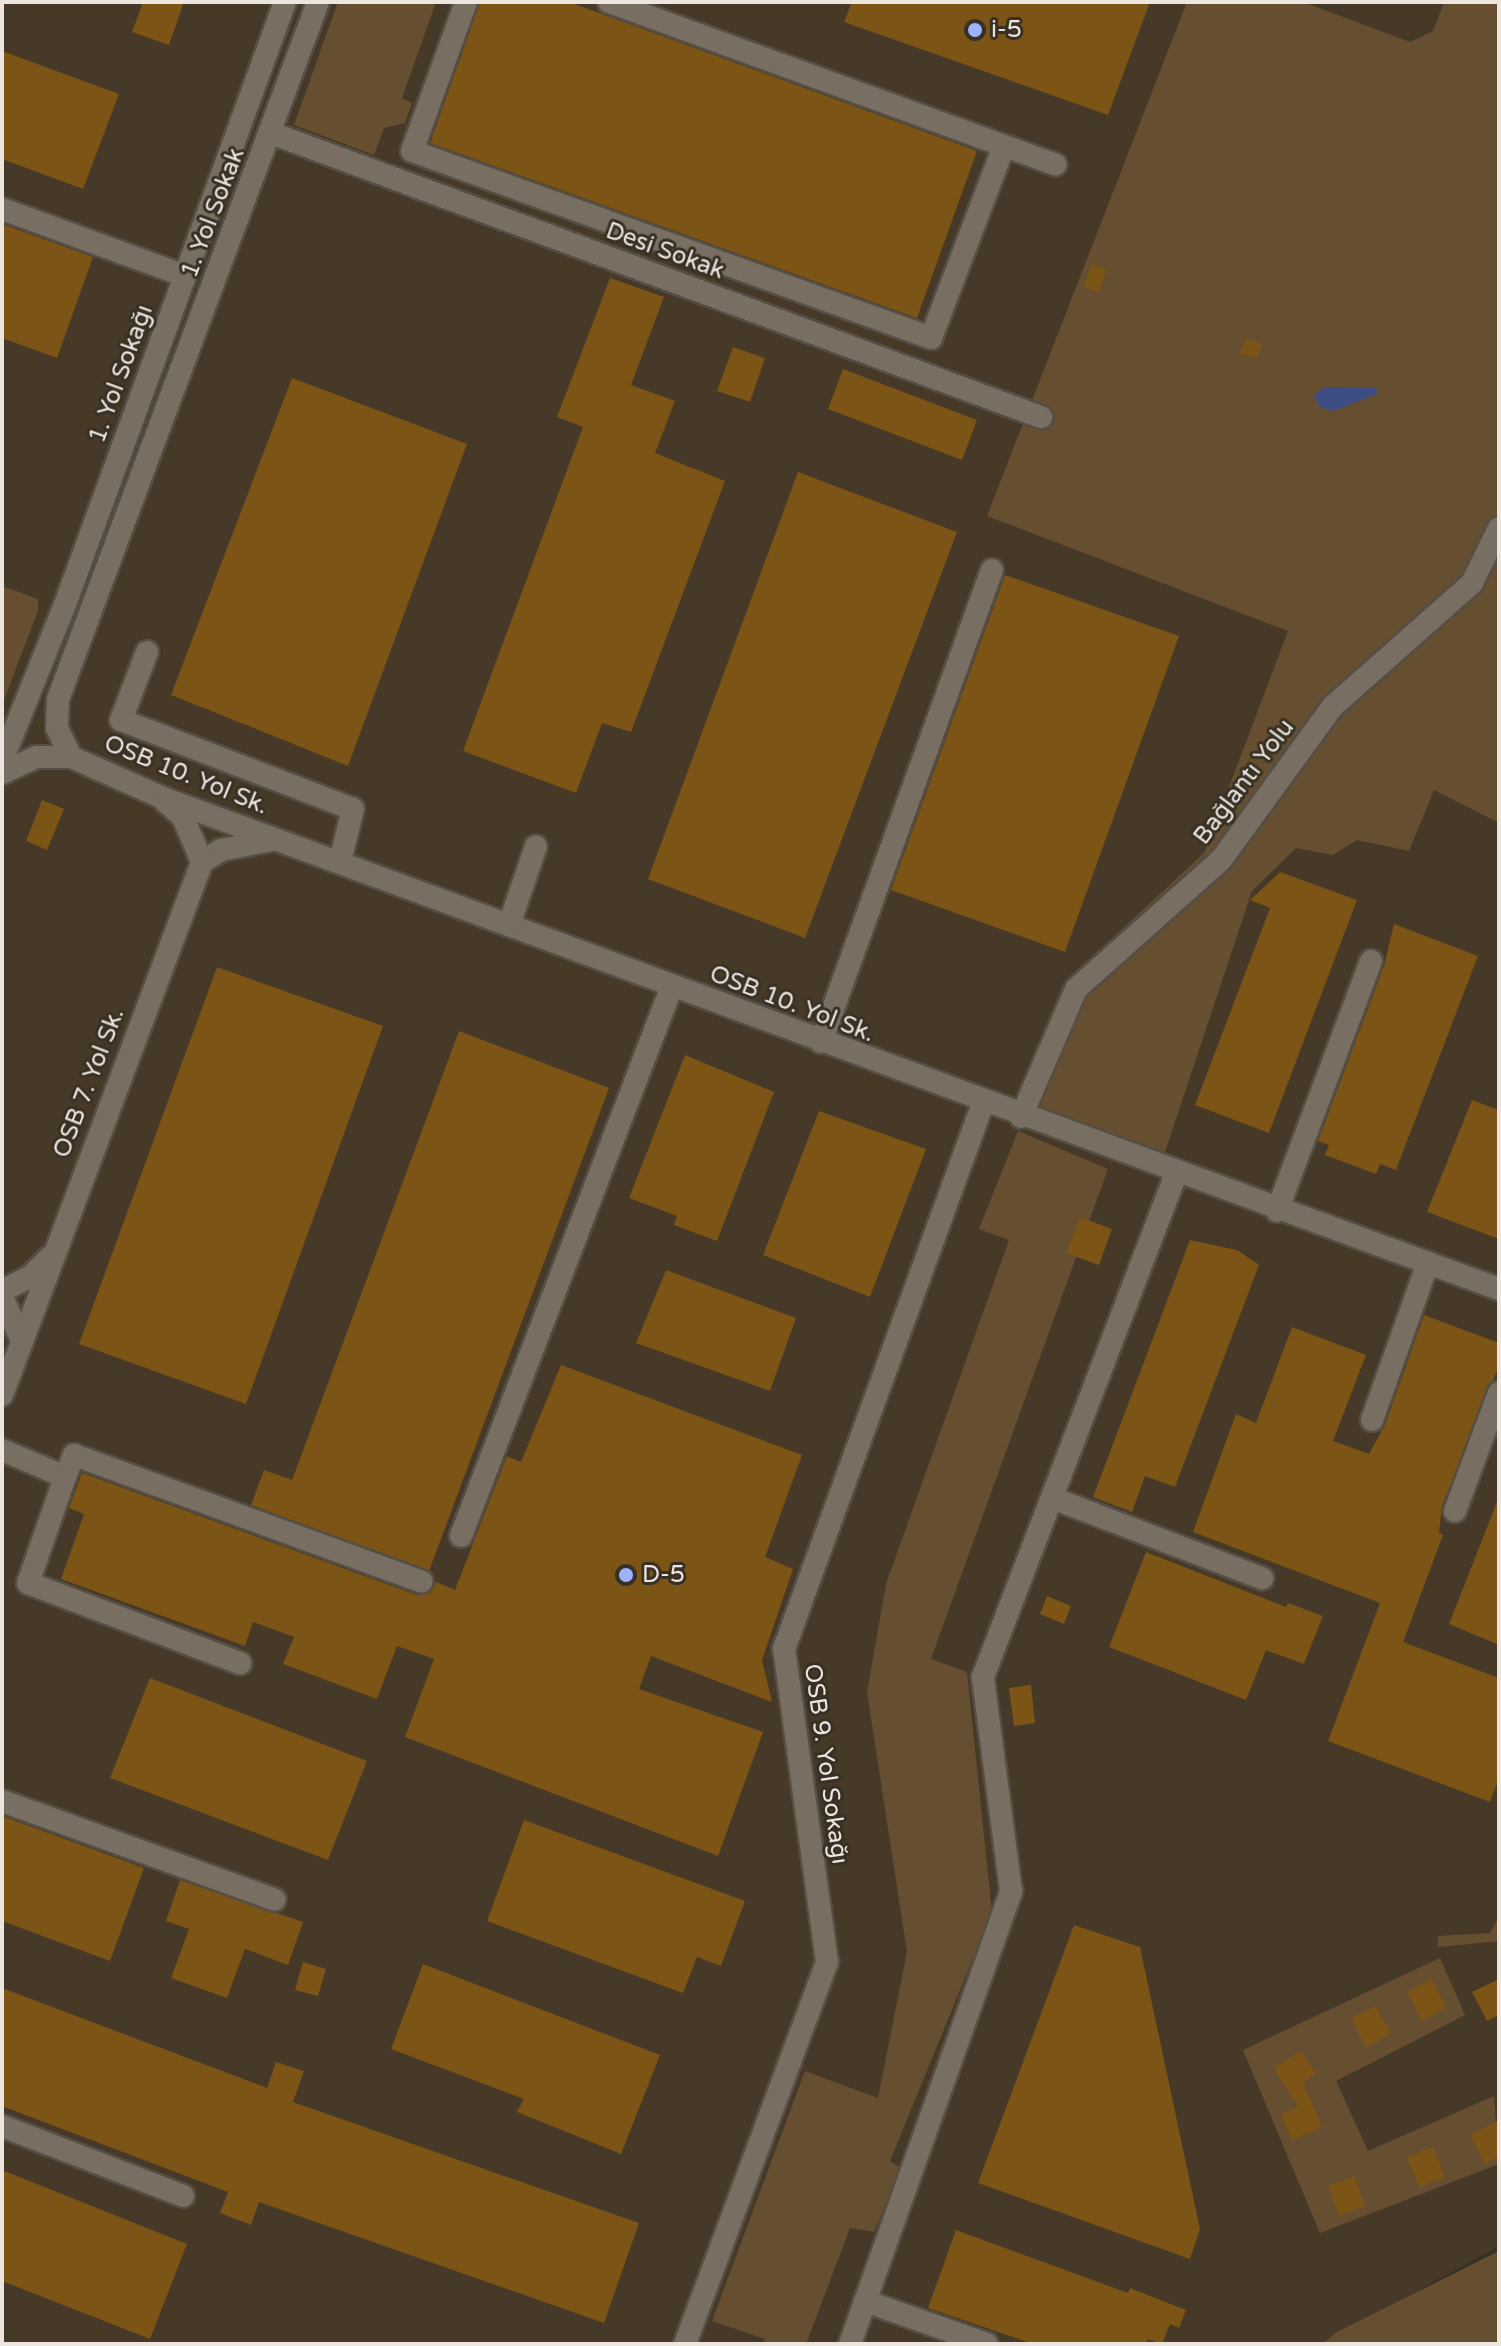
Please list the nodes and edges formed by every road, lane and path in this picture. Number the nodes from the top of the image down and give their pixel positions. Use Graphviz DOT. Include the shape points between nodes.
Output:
graph roads {
  1 [pos="285,2"];
  2 [pos="318,2"];
  3 [pos="466,2"];
  4 [pos="609,2"];
  5 [pos="271,133"];
  6 [pos="1004,146"];
  7 [pos="1055,164"];
  8 [pos="2,209"];
  9 [pos="185,276"];
  10 [pos="1041,417"];
  11 [pos="1499,528"];
  12 [pos="992,570"];
  13 [pos="66,602"];
  14 [pos="91,611"];
  15 [pos="147,652"];
  16 [pos="71,757"];
  17 [pos="2,761"];
  18 [pos="2,773"];
  19 [pos="163,798"];
  20 [pos="278,839"];
  21 [pos="536,846"];
  22 [pos="340,861"];
  23 [pos="202,862"];
  24 [pos="509,925"];
  25 [pos="1371,961"];
  26 [pos="672,986"];
  27 [pos="821,1042"];
  28 [pos="983,1103"];
  29 [pos="1021,1117"];
  30 [pos="1176,1174"];
  31 [pos="1277,1211"];
  32 [pos="51,1256"];
  33 [pos="1428,1263"];
  34 [pos="1499,1289"];
  35 [pos="2,1294"];
  36 [pos="22,1341"];
  37 [pos="1499,1393"];
  38 [pos="2,1395"];
  39 [pos="1372,1420"];
  40 [pos="2,1450"];
  41 [pos="65,1477"];
  42 [pos="1052,1498"];
  43 [pos="1455,1511"];
  44 [pos="461,1536"];
  45 [pos="1262,1578"];
  46 [pos="422,1582"];
  47 [pos="240,1663"];
  48 [pos="2,1801"];
  49 [pos="275,1900"];
  50 [pos="2,2126"];
  51 [pos="183,2196"];
  52 [pos="865,2301"];
  53 [pos="685,2344"];
  54 [pos="850,2344"];
  55 [pos="987,2344"];
  1 -- 9 [label="street, 1. Yol Sokağı"];
  2 -- 5 [label="street, 1. Yol Sokak"];
  3 -- 6 [label="street" via="412,151 931,338"];
  4 -- 6 [label="street"];
  5 -- 10 [label="street, Desi Sokak"];
  5 -- 14 [label="street, 1. Yol Sokak"];
  6 -- 7 [label="street"];
  8 -- 9 [label="street"];
  9 -- 13 [label="street, 1. Yol Sokağı"];
  11 -- 29 [label="street, Bağlantı Yolu" via="1472,583 1332,707 1221,860 1076,989"];
  12 -- 27 [label="street"];
  13 -- 14 [label="street"];
  13 -- 17 [label="street, 1. Yol Sokağı"];
  14 -- 16 [label="street, 1. Yol Sokak" via="58,699 57,728"];
  15 -- 22 [label="street" via="121,720 353,809"];
  16 -- 18 [label="street" via="36,757"];
  16 -- 19 [label="street, OSB 10. Yol Sk."];
  19 -- 20 [label="street, OSB 10. Yol Sk."];
  19 -- 23 [label="street" via="183,817"];
  20 -- 22 [label="street, OSB 10. Yol Sk."];
  20 -- 23 [label="street" via="243,843"];
  21 -- 24 [label="street"];
  22 -- 24 [label="street, OSB 10. Yol Sk."];
  23 -- 32 [label="street, OSB 7. Yol Sk."];
  24 -- 26 [label="street, OSB 10. Yol Sk."];
  25 -- 31 [label="street"];
  26 -- 27 [label="street, OSB 10. Yol Sk."];
  26 -- 44 [label="street"];
  27 -- 28 [label="street, OSB 10. Yol Sk."];
  28 -- 29 [label="street, OSB 10. Yol Sk."];
  28 -- 53 [label="street, OSB 9. Yol Sokağı" via="784,1649 827,1962"];
  29 -- 30 [label="street, OSB 10. Yol Sk."];
  30 -- 31 [label="street, OSB 10. Yol Sk."];
  30 -- 42 [label="street"];
  31 -- 33 [label="street, OSB 10. Yol Sk."];
  32 -- 35 [label="street"];
  32 -- 36 [label="street, OSB 7. Yol Sk."];
  33 -- 34 [label="street, OSB 10. Yol Sk."];
  33 -- 39 [label="street"];
  35 -- 36 [label="street"];
  36 -- 38 [label="street, OSB 7. Yol Sk."];
  37 -- 43 [label="street"];
  40 -- 41 [label="street"];
  41 -- 46 [label="street" via="74,1455"];
  41 -- 47 [label="street" via="28,1583"];
  42 -- 45 [label="street"];
  42 -- 52 [label="street" via="983,1677 1011,1891"];
  48 -- 49 [label="street"];
  50 -- 51 [label="street"];
  52 -- 54 [label="street"];
  52 -- 55 [label="street"];
}
